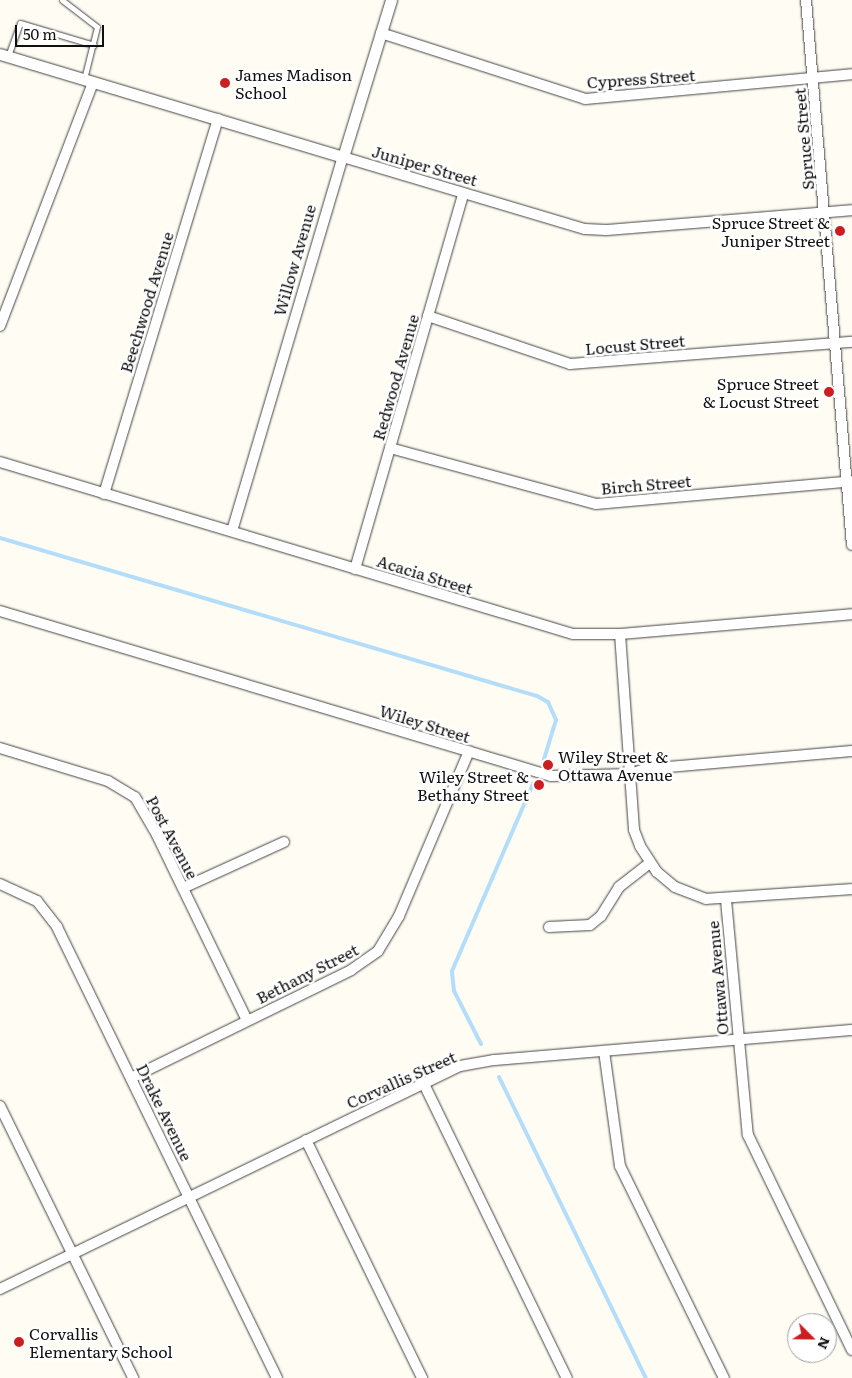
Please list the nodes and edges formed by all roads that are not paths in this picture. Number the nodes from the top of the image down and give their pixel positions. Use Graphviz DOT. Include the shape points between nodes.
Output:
graph roads {
  1 [pos="62,0"];
  2 [pos="391,0"];
  3 [pos="806,0"];
  4 [pos="381,33"];
  5 [pos="94,45"];
  6 [pos="4,56"];
  7 [pos="852,74"];
  8 [pos="813,77"];
  9 [pos="89,80"];
  10 [pos="218,119"];
  11 [pos="343,157"];
  12 [pos="463,194"];
  13 [pos="852,210"];
  14 [pos="824,212"];
  15 [pos="428,316"];
  16 [pos="0,326"];
  17 [pos="852,342"];
  18 [pos="835,343"];
  19 [pos="390,448"];
  20 [pos="0,462"];
  21 [pos="849,481"];
  22 [pos="104,494"];
  23 [pos="232,531"];
  24 [pos="852,545"];
  25 [pos="355,569"];
  26 [pos="0,611"];
  27 [pos="852,614"];
  28 [pos="620,634"];
  29 [pos="0,748"];
  30 [pos="469,751"];
  31 [pos="852,751"];
  32 [pos="630,774"];
  33 [pos="284,842"];
  34 [pos="650,863"];
  35 [pos="0,884"];
  36 [pos="183,888"];
  37 [pos="852,889"];
  38 [pos="726,900"];
  39 [pos="549,926"];
  40 [pos="247,1020"];
  41 [pos="852,1030"];
  42 [pos="738,1040"];
  43 [pos="604,1051"];
  44 [pos="132,1078"];
  45 [pos="423,1082"];
  46 [pos="0,1106"];
  47 [pos="306,1140"];
  48 [pos="189,1197"];
  49 [pos="72,1253"];
  50 [pos="0,1289"];
  51 [pos="852,1350"];
  52 [pos="133,1378"];
  53 [pos="277,1378"];
  54 [pos="422,1378"];
  55 [pos="567,1378"];
  56 [pos="724,1378"];
  1 -- 5 [label="lane" via="95,23 98,32"];
  2 -- 4 [label="street, Willow Avenue"];
  3 -- 8 [label="street, Spruce Street"];
  4 -- 8 [label="street, Cypress Street" via="585,99"];
  4 -- 11 [label="street, Willow Avenue"];
  5 -- 6 [label="lane" via="20,24"];
  5 -- 9 [label="lane"];
  6 -- 9 [label="street, Juniper Street"];
  7 -- 8 [label="street, Cypress Street"];
  8 -- 14 [label="street, Spruce Street"];
  9 -- 10 [label="street, Juniper Street"];
  9 -- 16 [label="street"];
  10 -- 11 [label="street, Juniper Street"];
  10 -- 22 [label="street, Beechwood Avenue"];
  11 -- 12 [label="street, Juniper Street"];
  11 -- 23 [label="street, Willow Avenue"];
  12 -- 14 [label="street, Juniper Street" via="586,229 606,230"];
  12 -- 15 [label="street, Redwood Avenue"];
  13 -- 14 [label="street, Juniper Street"];
  14 -- 18 [label="street, Spruce Street"];
  15 -- 18 [label="street, Locust Street" via="570,364"];
  15 -- 19 [label="street, Redwood Avenue"];
  17 -- 18 [label="street, Locust Street"];
  18 -- 21 [label="street, Spruce Street"];
  19 -- 21 [label="street, Birch Street" via="596,504"];
  19 -- 25 [label="street, Redwood Avenue"];
  20 -- 22 [label="street, Acacia Street"];
  21 -- 24 [label="street, Spruce Street"];
  22 -- 23 [label="street, Acacia Street"];
  23 -- 25 [label="street, Acacia Street"];
  25 -- 28 [label="street, Acacia Street" via="573,634"];
  26 -- 30 [label="street, Wiley Street"];
  27 -- 28 [label="street, Acacia Street"];
  28 -- 32 [label="street, Ottawa Avenue"];
  29 -- 36 [label="street, Post Avenue" via="108,781 126,790 141,806"];
  30 -- 32 [label="street, Wiley Street" via="551,776"];
  30 -- 40 [label="street, Bethany Street" via="403,907 378,951 351,970"];
  31 -- 32 [label="street, Wiley Street" via="645,769"];
  32 -- 34 [label="street, Ottawa Avenue" via="634,830"];
  33 -- 36 [label="street"];
  34 -- 38 [label="street, Ottawa Avenue" via="665,879 685,892"];
  34 -- 39 [label="street" via="619,887 601,916 590,925"];
  35 -- 44 [label="street, Drake Avenue" via="30,896 51,915"];
  36 -- 40 [label="street, Post Avenue"];
  37 -- 38 [label="street"];
  38 -- 42 [label="street, Ottawa Avenue"];
  40 -- 44 [label="street, Bethany Street"];
  41 -- 42 [label="street, Corvallis Street"];
  42 -- 43 [label="street, Corvallis Street"];
  42 -- 51 [label="street, Ottawa Avenue" via="748,1135"];
  43 -- 45 [label="street, Corvallis Street" via="473,1064"];
  43 -- 56 [label="street" via="620,1166"];
  44 -- 48 [label="street, Drake Avenue"];
  45 -- 47 [label="street, Corvallis Street"];
  45 -- 55 [label="street"];
  46 -- 49 [label="street"];
  47 -- 48 [label="street, Corvallis Street"];
  47 -- 54 [label="street"];
  48 -- 49 [label="street, Corvallis Street"];
  48 -- 53 [label="street, Drake Avenue"];
  49 -- 50 [label="street, Corvallis Street"];
  49 -- 52 [label="street"];
}
